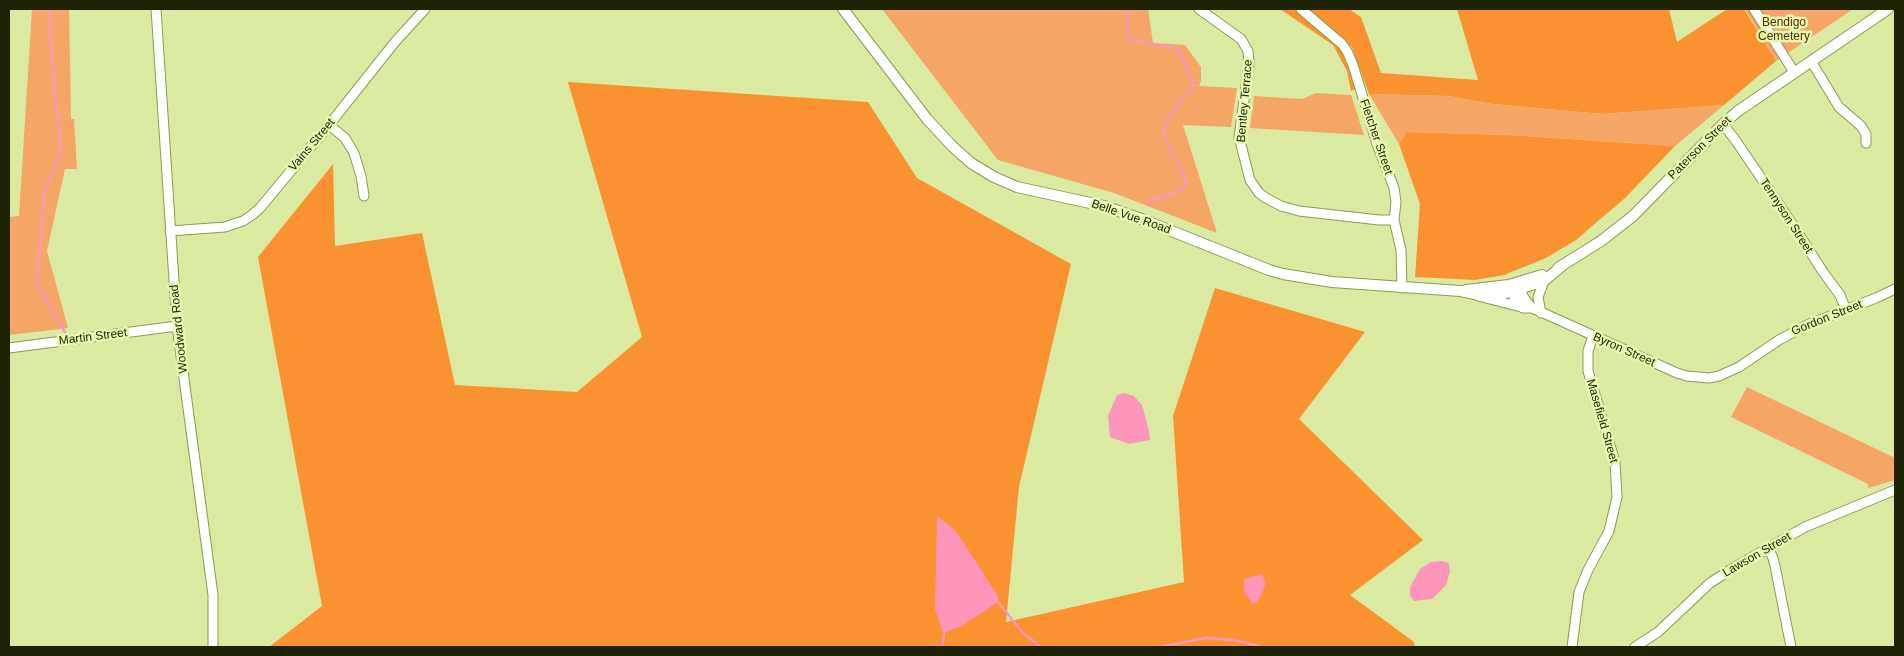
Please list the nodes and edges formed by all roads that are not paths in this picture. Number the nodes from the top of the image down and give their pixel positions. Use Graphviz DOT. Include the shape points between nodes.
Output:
graph roads {
  1 [pos="156,9"];
  2 [pos="425,9"];
  3 [pos="843,9"];
  4 [pos="1199,9"];
  5 [pos="1301,9"];
  6 [pos="1754,9"];
  7 [pos="1888,9"];
  8 [pos="1811,61"];
  9 [pos="1794,72"];
  10 [pos="1723,124"];
  11 [pos="329,125"];
  12 [pos="1866,143"];
  13 [pos="364,196"];
  14 [pos="1394,220"];
  15 [pos="170,231"];
  16 [pos="1563,265"];
  17 [pos="1544,281"];
  18 [pos="1514,286"];
  19 [pos="1402,288"];
  20 [pos="1895,289"];
  21 [pos="1460,291"];
  22 [pos="1475,294"];
  23 [pos="1528,308"];
  24 [pos="1846,310"];
  25 [pos="1542,313"];
  26 [pos="177,326"];
  27 [pos="1593,336"];
  28 [pos="9,348"];
  29 [pos="1708,378"];
  30 [pos="1895,490"];
  31 [pos="1768,548"];
  32 [pos="213,647"];
  33 [pos="1572,647"];
  34 [pos="1635,647"];
  35 [pos="1791,647"];
  1 -- 15 [label="street, Woodward Road"];
  2 -- 11 [label="street, Vains Street"];
  3 -- 19 [label="street, Belle Vue Road" via="927,119 971,163 994,177 1016,186 1104,206 1283,274"];
  4 -- 14 [label="street, Bentley Terrace" via="1241,39 1248,51 1240,144 1250,180 1259,193 1299,211"];
  5 -- 14 [label="street, Fletcher Street" via="1342,44 1350,57 1394,188"];
  6 -- 9 [label="street"];
  7 -- 8 [label="street, Paterson Street"];
  8 -- 9 [label="street, Paterson Street"];
  8 -- 12 [label="street" via="1839,107 1861,126 1866,134"];
  9 -- 10 [label="street, Paterson Street"];
  10 -- 16 [label="street, Paterson Street" via="1633,216"];
  10 -- 24 [label="street, Tennyson Street" via="1840,295"];
  11 -- 13 [label="street" via="345,138 354,152"];
  11 -- 15 [label="street, Vains Street" via="260,208 243,221 225,227"];
  14 -- 19 [label="street, Fletcher Street" via="1402,250"];
  15 -- 26 [label="street, Woodward Road"];
  16 -- 17 [label="street, Belle Vue Road"];
  16 -- 18 [label="street, Paterson Street"];
  17 -- 18 [label="street, Belle Vue Road"];
  17 -- 25 [label="street" via="1538,297"];
  18 -- 21 [label="street, Belle Vue Road"];
  18 -- 22 [label="street, Belle Vue Road"];
  18 -- 23 [label="street"];
  19 -- 21 [label="street, Belle Vue Road"];
  20 -- 24 [label="street, Gordon Street"];
  21 -- 22 [label="street, Belle Vue Road"];
  22 -- 23 [label="street, Byron Street"];
  23 -- 25 [label="street, Byron Street"];
  24 -- 29 [label="street, Gordon Street" via="1792,332 1739,367"];
  25 -- 27 [label="street, Byron Street"];
  26 -- 28 [label="street, Martin Street"];
  26 -- 32 [label="street, Woodward Road" via="213,595"];
  27 -- 29 [label="street, Byron Street" via="1677,373"];
  27 -- 33 [label="street, Masefield Street" via="1587,356 1588,371 1615,462 1617,497 1609,531 1579,592"];
  30 -- 31 [label="street, Lawson Street" via="1819,520"];
  31 -- 34 [label="street, Lawson Street" via="1710,583 1658,632"];
  31 -- 35 [label="street" via="1775,566"];
}
